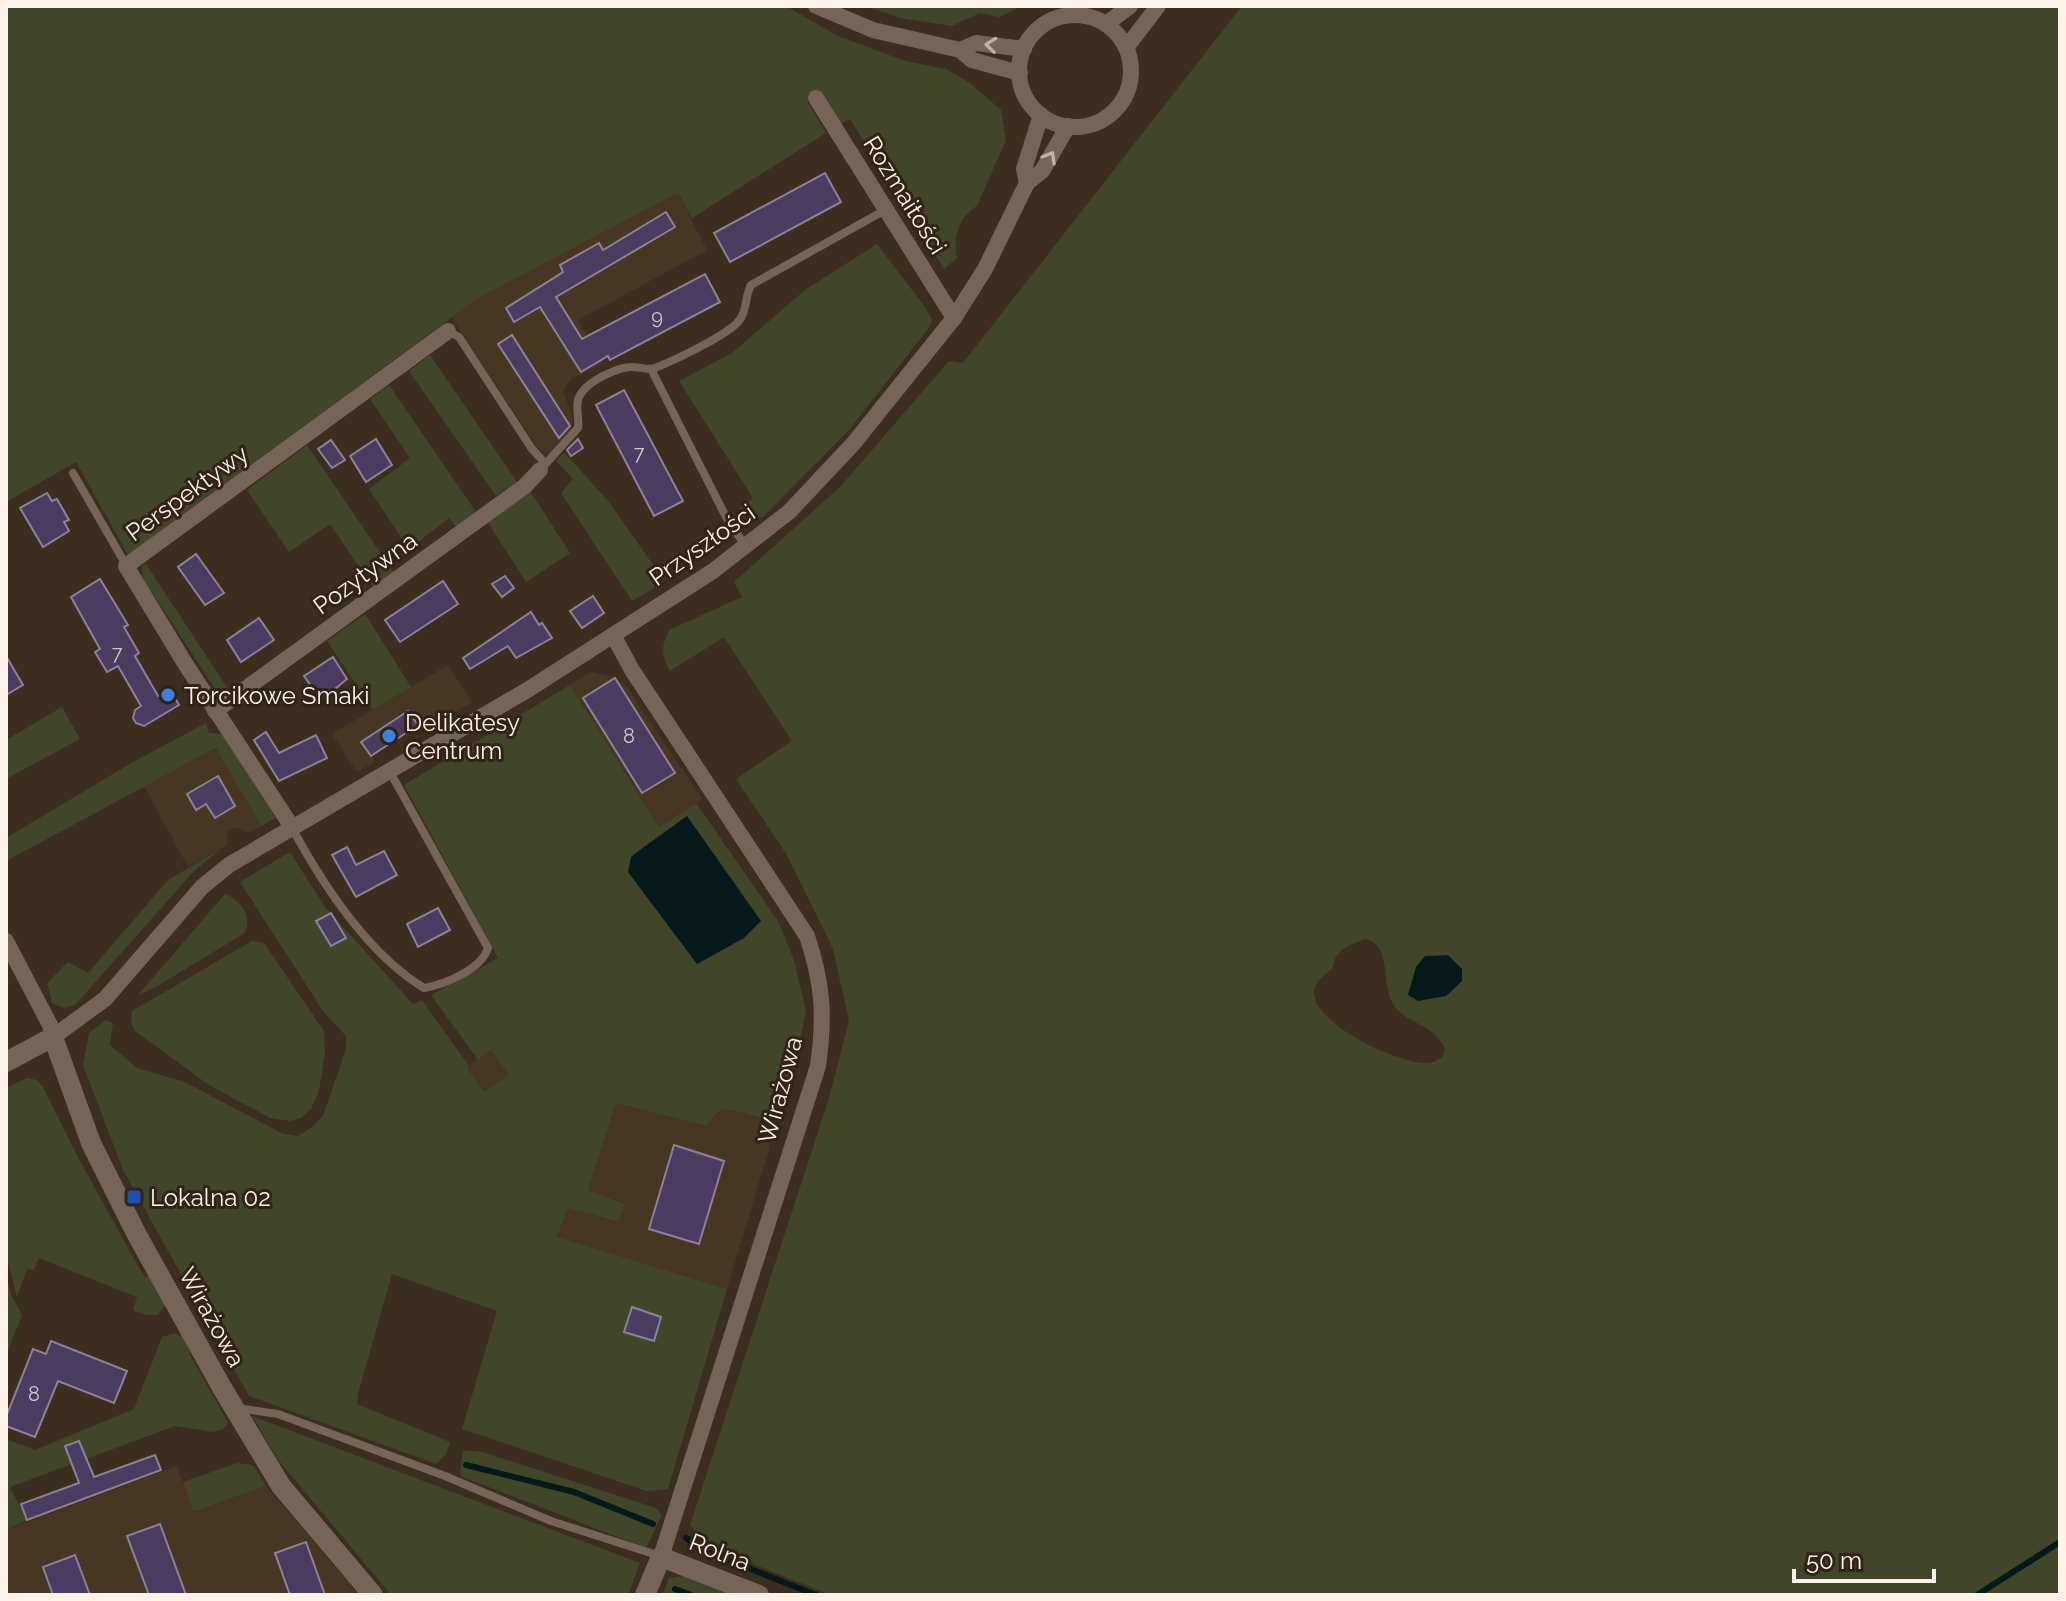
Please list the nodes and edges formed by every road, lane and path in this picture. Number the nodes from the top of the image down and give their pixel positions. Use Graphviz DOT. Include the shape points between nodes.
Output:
graph roads {
  1 [pos="816,6"];
  2 [pos="1130,6"];
  3 [pos="1158,6"];
  4 [pos="1106,24"];
  5 [pos="1126,48"];
  6 [pos="1024,49"];
  7 [pos="960,50"];
  8 [pos="1020,73"];
  9 [pos="816,98"];
  10 [pos="1041,115"];
  11 [pos="1068,126"];
  12 [pos="1027,183"];
  13 [pos="887,209"];
  14 [pos="954,318"];
  15 [pos="448,331"];
  16 [pos="651,369"];
  17 [pos="543,466"];
  18 [pos="73,473"];
  19 [pos="746,547"];
  20 [pos="126,566"];
  21 [pos="613,635"];
  22 [pos="215,711"];
  23 [pos="390,772"];
  24 [pos="292,827"];
  25 [pos="6,941"];
  26 [pos="53,1037"];
  27 [pos="6,1062"];
  28 [pos="234,1408"];
  29 [pos="661,1557"];
  30 [pos="373,1595"];
  31 [pos="645,1595"];
  32 [pos="759,1595"];
  1 -- 7 [label="street" via="897,37"];
  2 -- 4 [label="street"];
  3 -- 5 [label="street"];
  4 -- 5 [label="street"];
  4 -- 6 [label="street" via="1063,16 1039,28"];
  5 -- 11 [label="street" via="1131,78 1121,103 1095,123"];
  6 -- 7 [label="street, one-way" via="976,43"];
  6 -- 8 [label="street"];
  7 -- 8 [label="street" via="972,60"];
  8 -- 10 [label="street" via="1026,96"];
  9 -- 13 [label="street, Rozmaitości"];
  10 -- 11 [label="street"];
  10 -- 12 [label="street, Przyszłości" via="1024,169"];
  12 -- 11 [label="street, Przyszłości, one-way" via="1042,171"];
  12 -- 14 [label="street, Przyszłości"];
  13 -- 14 [label="street, Rozmaitości"];
  13 -- 16 [label="lane" via="758,280 748,291 738,322"];
  14 -- 19 [label="street, Przyszłości" via="814,487"];
  15 -- 17 [label="lane" via="459,337"];
  15 -- 20 [label="street, Perspektywy"];
  16 -- 17 [label="lane" via="618,370 583,390 578,428"];
  16 -- 19 [label="lane"];
  17 -- 22 [label="street, Pozytywna" via="525,486"];
  18 -- 20 [label="lane"];
  19 -- 21 [label="street, Przyszłości"];
  20 -- 22 [label="street, Perspektywy"];
  21 -- 23 [label="street, Przyszłości"];
  21 -- 29 [label="street, Wirażowa" via="807,936 819,970 823,1009 818,1066"];
  22 -- 24 [label="street, Perspektywy"];
  23 -- 24 [label="street, Przyszłości"];
  23 -- 24 [label="lane" via="488,948 478,964 424,988 406,977 321,879"];
  24 -- 26 [label="street, Przyszłości" via="209,880 105,999"];
  25 -- 26 [label="street"];
  26 -- 27 [label="street"];
  26 -- 28 [label="street, Wirażowa" via="103,1168"];
  28 -- 29 [label="lane" via="278,1414 551,1521"];
  28 -- 30 [label="street, Wirażowa" via="281,1486"];
  29 -- 31 [label="street, Wirażowa"];
  29 -- 32 [label="street, Rolna"];
}
